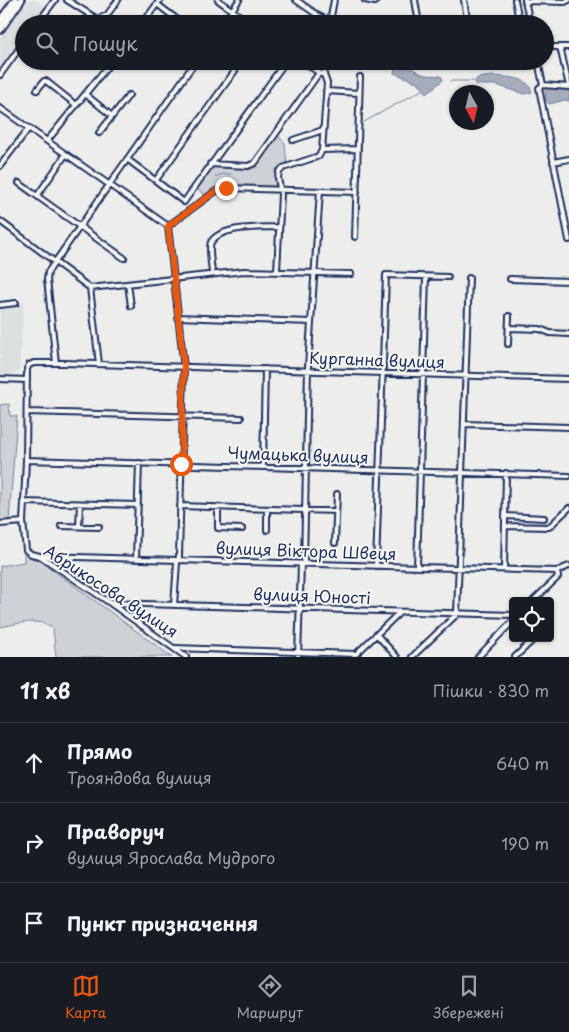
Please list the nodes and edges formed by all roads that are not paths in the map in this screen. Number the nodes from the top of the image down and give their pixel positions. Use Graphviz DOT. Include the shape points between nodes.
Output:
graph roads {
  1 [pos="15,0"];
  2 [pos="21,0"];
  3 [pos="54,0"];
  4 [pos="67,0"];
  5 [pos="118,0"];
  6 [pos="218,0"];
  7 [pos="239,0"];
  8 [pos="296,0"];
  9 [pos="334,0"];
  10 [pos="365,0"];
  11 [pos="414,0"];
  12 [pos="464,0"];
  13 [pos="515,0"];
  14 [pos="569,0"];
  15 [pos="525,1"];
  16 [pos="158,2"];
  17 [pos="375,2"];
  18 [pos="232,10"];
  19 [pos="43,15"];
  20 [pos="91,15"];
  21 [pos="107,15"];
  22 [pos="149,15"];
  23 [pos="172,15"];
  24 [pos="228,15"];
  25 [pos="239,15"];
  26 [pos="318,15"];
  27 [pos="331,15"];
  28 [pos="417,15"];
  29 [pos="466,15"];
  30 [pos="518,15"];
  31 [pos="528,15"];
  32 [pos="0,21"];
  33 [pos="0,30"];
  34 [pos="569,46"];
  35 [pos="554,47"];
  36 [pos="560,47"];
  37 [pos="15,54"];
  38 [pos="105,70"];
  39 [pos="190,70"];
  40 [pos="235,70"];
  41 [pos="279,70"];
  42 [pos="315,70"];
  43 [pos="323,70"];
  44 [pos="540,70"];
  45 [pos="0,74"];
  46 [pos="321,74"];
  47 [pos="360,77"];
  48 [pos="543,85"];
  49 [pos="569,86"];
  50 [pos="37,90"];
  51 [pos="326,91"];
  52 [pos="359,93"];
  53 [pos="85,94"];
  54 [pos="128,95"];
  55 [pos="76,105"];
  56 [pos="0,108"];
  57 [pos="112,116"];
  58 [pos="29,128"];
  59 [pos="323,130"];
  60 [pos="99,133"];
  61 [pos="293,140"];
  62 [pos="47,141"];
  63 [pos="358,149"];
  64 [pos="322,150"];
  65 [pos="66,154"];
  66 [pos="127,159"];
  67 [pos="569,159"];
  68 [pos="554,162"];
  69 [pos="210,164"];
  70 [pos="0,166"];
  71 [pos="156,180"];
  72 [pos="19,183"];
  73 [pos="108,185"];
  74 [pos="279,189"];
  75 [pos="320,191"];
  76 [pos="357,192"];
  77 [pos="37,196"];
  78 [pos="184,202"];
  79 [pos="186,213"];
  80 [pos="0,221"];
  81 [pos="168,226"];
  82 [pos="79,227"];
  83 [pos="279,227"];
  84 [pos="355,238"];
  85 [pos="569,240"];
  86 [pos="124,258"];
  87 [pos="56,261"];
  88 [pos="277,271"];
  89 [pos="314,273"];
  90 [pos="212,274"];
  91 [pos="351,274"];
  92 [pos="426,277"];
  93 [pos="174,278"];
  94 [pos="448,278"];
  95 [pos="469,278"];
  96 [pos="510,280"];
  97 [pos="569,281"];
  98 [pos="128,284"];
  99 [pos="90,288"];
  100 [pos="16,303"];
  101 [pos="0,306"];
  102 [pos="130,306"];
  103 [pos="509,316"];
  104 [pos="178,317"];
  105 [pos="311,322"];
  106 [pos="509,328"];
  107 [pos="569,334"];
  108 [pos="508,344"];
  109 [pos="56,363"];
  110 [pos="99,364"];
  111 [pos="28,366"];
  112 [pos="184,368"];
  113 [pos="265,369"];
  114 [pos="308,371"];
  115 [pos="383,372"];
  116 [pos="424,374"];
  117 [pos="466,375"];
  118 [pos="0,379"];
  119 [pos="569,379"];
  120 [pos="27,380"];
  121 [pos="27,412"];
  122 [pos="182,416"];
  123 [pos="241,418"];
  124 [pos="464,424"];
  125 [pos="569,427"];
  126 [pos="26,460"];
  127 [pos="139,463"];
  128 [pos="181,464"];
  129 [pos="263,466"];
  130 [pos="307,467"];
  131 [pos="380,469"];
  132 [pos="420,470"];
  133 [pos="462,472"];
  134 [pos="506,474"];
  135 [pos="569,476"];
  136 [pos="337,494"];
  137 [pos="23,502"];
  138 [pos="80,504"];
  139 [pos="138,505"];
  140 [pos="180,506"];
  141 [pos="218,508"];
  142 [pos="569,508"];
  143 [pos="267,509"];
  144 [pos="306,510"];
  145 [pos="336,511"];
  146 [pos="506,516"];
  147 [pos="544,518"];
  148 [pos="22,522"];
  149 [pos="0,524"];
  150 [pos="61,526"];
  151 [pos="79,526"];
  152 [pos="506,526"];
  153 [pos="99,527"];
  154 [pos="242,528"];
  155 [pos="267,530"];
  156 [pos="335,543"];
  157 [pos="40,556"];
  158 [pos="136,559"];
  159 [pos="177,561"];
  160 [pos="302,564"];
  161 [pos="376,566"];
  162 [pos="417,567"];
  163 [pos="569,567"];
  164 [pos="458,568"];
  165 [pos="504,569"];
  166 [pos="557,571"];
  167 [pos="558,577"];
  168 [pos="537,597"];
  169 [pos="110,603"];
  170 [pos="174,605"];
  171 [pos="300,609"];
  172 [pos="400,612"];
  173 [pos="457,614"];
  174 [pos="509,615"];
  175 [pos="509,625"];
  176 [pos="376,634"];
  177 [pos="531,642"];
  178 [pos="175,648"];
  179 [pos="298,655"];
  180 [pos="186,657"];
  181 [pos="398,657"];
  182 [pos="412,657"];
  183 [pos="478,657"];
  184 [pos="515,657"];
  1 -- 32 [label="highway"];
  2 -- 33 [label="highway"];
  3 -- 19 [label="street"];
  4 -- 20 [label="street"];
  5 -- 21 [label="street"];
  6 -- 18 [label="street"];
  7 -- 18 [label="street"];
  8 -- 26 [label="street"];
  9 -- 27 [label="street"];
  10 -- 17 [label="street"];
  11 -- 28 [label="street"];
  12 -- 29 [label="street"];
  13 -- 30 [label="street"];
  14 -- 15 [label="street"];
  15 -- 31 [label="street"];
  16 -- 22 [label="street"];
  16 -- 23 [label="street"];
  18 -- 24 [label="street"];
  18 -- 25 [label="street"];
  34 -- 36 [label="street"];
  35 -- 36 [label="street"];
  36 -- 49 [label="street"];
  37 -- 45 [label="street"];
  38 -- 53 [label="street"];
  39 -- 66 [label="street"];
  40 -- 71 [label="street"];
  41 -- 69 [label="street"];
  42 -- 46 [label="street"];
  43 -- 46 [label="street"];
  44 -- 48 [label="street"];
  46 -- 51 [label="street" via="327,80"];
  46 -- 69 [label="street" via="255,163 248,166"];
  47 -- 52 [label="street"];
  48 -- 49 [label="street"];
  48 -- 68 [label="street" via="539,88"];
  50 -- 55 [label="street" via="46,81"];
  51 -- 52 [label="street"];
  51 -- 59 [label="street"];
  52 -- 63 [label="street"];
  53 -- 55 [label="street"];
  53 -- 57 [label="street"];
  54 -- 57 [label="street"];
  55 -- 62 [label="street"];
  56 -- 58 [label="street"];
  57 -- 60 [label="street"];
  58 -- 62 [label="street"];
  58 -- 70 [label="street"];
  59 -- 61 [label="street"];
  59 -- 64 [label="street"];
  62 -- 65 [label="street"];
  63 -- 64 [label="street"];
  63 -- 76 [label="street"];
  64 -- 74 [label="street" via="319,156 283,168 279,172"];
  65 -- 73 [label="street"];
  65 -- 77 [label="street"];
  66 -- 71 [label="street"];
  66 -- 73 [label="street"];
  67 -- 68 [label="street"];
  68 -- 85 [label="street"];
  69 -- 78 [label="street"];
  71 -- 78 [label="street"];
  72 -- 77 [label="street"];
  73 -- 81 [label="street"];
  73 -- 82 [label="street"];
  74 -- 75 [label="street"];
  74 -- 79 [label="street" via="220,189"];
  74 -- 83 [label="street"];
  75 -- 76 [label="street"];
  75 -- 89 [label="street"];
  76 -- 84 [label="street"];
  77 -- 82 [label="street"];
  78 -- 79 [label="street"];
  79 -- 81 [label="street"];
  80 -- 87 [label="street"];
  81 -- 93 [label="street"];
  82 -- 86 [label="street"];
  82 -- 87 [label="street"];
  83 -- 88 [label="street"];
  83 -- 90 [label="street" via="236,229 214,240 210,246"];
  87 -- 99 [label="street"];
  87 -- 109 [label="street" via="47,279"];
  88 -- 89 [label="street"];
  88 -- 90 [label="street"];
  89 -- 91 [label="street"];
  89 -- 105 [label="street"];
  90 -- 93 [label="street"];
  92 -- 94 [label="street"];
  92 -- 115 [label="street" via="386,275"];
  92 -- 116 [label="street"];
  93 -- 98 [label="street"];
  93 -- 104 [label="street"];
  95 -- 117 [label="street"];
  96 -- 97 [label="street"];
  98 -- 99 [label="street"];
  98 -- 102 [label="street"];
  99 -- 110 [label="street"];
  100 -- 101 [label="street"];
  103 -- 106 [label="street"];
  104 -- 105 [label="street"];
  104 -- 112 [label="street"];
  105 -- 114 [label="street"];
  106 -- 107 [label="street"];
  106 -- 108 [label="street"];
  109 -- 110 [label="street, Курганна вулиця"];
  109 -- 111 [label="street, Курганна вулиця"];
  110 -- 112 [label="street, Курганна вулиця"];
  111 -- 120 [label="street, Абрикосова вулиця"];
  112 -- 113 [label="street, Курганна вулиця"];
  112 -- 122 [label="street"];
  113 -- 114 [label="street, Курганна вулиця"];
  113 -- 129 [label="street"];
  114 -- 115 [label="street, Курганна вулиця"];
  114 -- 130 [label="street"];
  115 -- 116 [label="street, Курганна вулиця"];
  115 -- 131 [label="street"];
  116 -- 117 [label="street, Курганна вулиця"];
  116 -- 132 [label="street"];
  117 -- 119 [label="street, Курганна вулиця"];
  117 -- 124 [label="street"];
  118 -- 120 [label="street"];
  120 -- 121 [label="street, Абрикосова вулиця"];
  121 -- 122 [label="street"];
  121 -- 126 [label="street, Абрикосова вулиця"];
  122 -- 123 [label="street"];
  122 -- 128 [label="street"];
  124 -- 125 [label="street"];
  124 -- 133 [label="street"];
  126 -- 127 [label="street, Чумацька вулиця"];
  126 -- 137 [label="street, Абрикосова вулиця"];
  127 -- 128 [label="street, Чумацька вулиця"];
  127 -- 139 [label="street"];
  128 -- 129 [label="street, Чумацька вулиця"];
  128 -- 140 [label="street"];
  129 -- 130 [label="street, Чумацька вулиця"];
  130 -- 131 [label="street, Чумацька вулиця"];
  130 -- 144 [label="street"];
  131 -- 132 [label="street, Чумацька вулиця"];
  131 -- 161 [label="street"];
  132 -- 133 [label="street, Чумацька вулиця"];
  132 -- 162 [label="street"];
  133 -- 134 [label="street, Чумацька вулиця"];
  133 -- 164 [label="street"];
  134 -- 135 [label="street, Чумацька вулиця"];
  134 -- 146 [label="street"];
  136 -- 145 [label="street"];
  137 -- 138 [label="street"];
  137 -- 148 [label="street, Абрикосова вулиця"];
  138 -- 139 [label="street"];
  138 -- 151 [label="street"];
  139 -- 158 [label="street"];
  140 -- 141 [label="street"];
  140 -- 159 [label="street"];
  141 -- 143 [label="street"];
  141 -- 154 [label="street" via="218,528"];
  142 -- 152 [label="street" via="549,527"];
  143 -- 144 [label="street"];
  143 -- 155 [label="street"];
  144 -- 145 [label="street"];
  144 -- 160 [label="street"];
  145 -- 156 [label="street"];
  146 -- 147 [label="street"];
  146 -- 152 [label="street"];
  148 -- 149 [label="street"];
  148 -- 157 [label="street, Абрикосова вулиця" via="26,550"];
  150 -- 151 [label="street"];
  151 -- 153 [label="street"];
  152 -- 165 [label="street"];
  157 -- 158 [label="street, вулиця Віктора Швеця"];
  157 -- 169 [label="street, Абрикосова вулиця"];
  158 -- 159 [label="street, вулиця Віктора Швеця"];
  159 -- 160 [label="street, вулиця Віктора Швеця"];
  159 -- 170 [label="street"];
  160 -- 161 [label="street, вулиця Віктора Швеця"];
  160 -- 171 [label="street"];
  161 -- 162 [label="street, вулиця Віктора Швеця"];
  162 -- 164 [label="street, вулиця Віктора Швеця"];
  163 -- 166 [label="street, вулиця Віктора Швеця"];
  163 -- 167 [label="street"];
  164 -- 165 [label="street, вулиця Віктора Швеця"];
  164 -- 173 [label="street"];
  165 -- 166 [label="street, вулиця Віктора Швеця"];
  166 -- 167 [label="street"];
  167 -- 168 [label="street"];
  169 -- 170 [label="street, вулиця Юності"];
  169 -- 178 [label="street, Абрикосова вулиця"];
  170 -- 171 [label="street, вулиця Юності"];
  171 -- 172 [label="street, вулиця Юності"];
  171 -- 179 [label="street"];
  172 -- 173 [label="street, вулиця Юності"];
  172 -- 176 [label="street"];
  173 -- 174 [label="street, вулиця Юності"];
  173 -- 182 [label="street"];
  175 -- 183 [label="street"];
  176 -- 179 [label="street" via="356,654"];
  176 -- 181 [label="street"];
  177 -- 184 [label="street"];
  178 -- 179 [label="street"];
  178 -- 180 [label="street, Абрикосова вулиця"];
}
